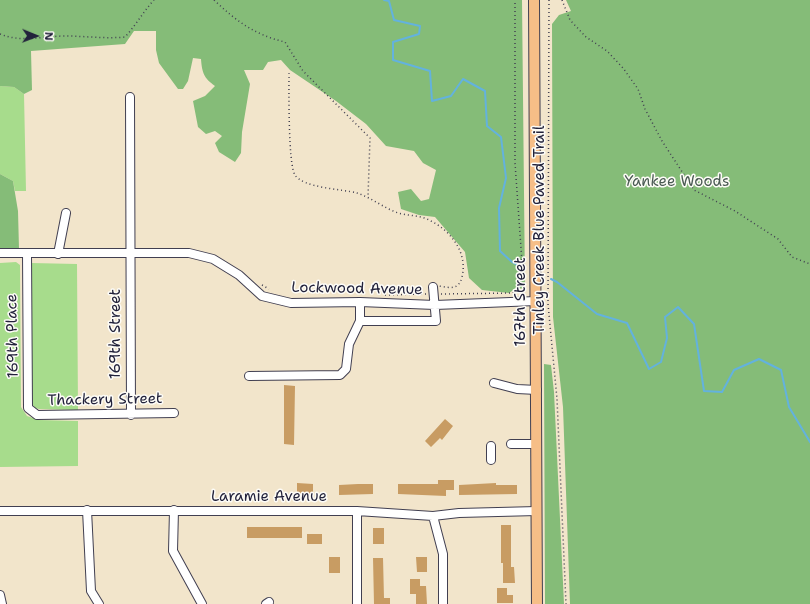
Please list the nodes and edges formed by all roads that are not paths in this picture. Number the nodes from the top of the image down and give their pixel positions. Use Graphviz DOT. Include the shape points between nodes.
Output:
graph roads {
  1 [pos="534,0"];
  2 [pos="130,97"];
  3 [pos="66,213"];
  4 [pos="0,253"];
  5 [pos="27,253"];
  6 [pos="58,254"];
  7 [pos="129,254"];
  8 [pos="434,291"];
  9 [pos="536,301"];
  10 [pos="360,302"];
  11 [pos="435,305"];
  12 [pos="360,321"];
  13 [pos="249,376"];
  14 [pos="494,383"];
  15 [pos="537,390"];
  16 [pos="174,413"];
  17 [pos="131,414"];
  18 [pos="37,415"];
  19 [pos="511,444"];
  20 [pos="537,444"];
  21 [pos="491,446"];
  22 [pos="491,460"];
  23 [pos="87,510"];
  24 [pos="174,510"];
  25 [pos="0,511"];
  26 [pos="357,511"];
  27 [pos="537,511"];
  28 [pos="433,516"];
  29 [pos="0,595"];
  30 [pos="2,604"];
  31 [pos="99,604"];
  32 [pos="202,604"];
  33 [pos="357,604"];
  34 [pos="443,604"];
  35 [pos="537,604"];
  1 -- 9 [label="main road, 167th Street"];
  2 -- 7 [label="street, 169th Street" via="132,244"];
  3 -- 6 [label="street"];
  4 -- 5 [label="street, Lockwood Avenue"];
  5 -- 6 [label="street, Lockwood Avenue"];
  5 -- 18 [label="street, 169th Place" via="28,408"];
  6 -- 7 [label="street, Lockwood Avenue"];
  7 -- 10 [label="street, Lockwood Avenue" via="189,253 213,258 239,275 262,296 280,302"];
  7 -- 17 [label="street, 169th Street"];
  8 -- 11 [label="street"];
  9 -- 11 [label="street, Lockwood Avenue"];
  9 -- 15 [label="main road, 167th Street"];
  10 -- 11 [label="street, Lockwood Avenue"];
  10 -- 12 [label="street"];
  11 -- 12 [label="street" via="436,321"];
  12 -- 13 [label="street" via="349,344 344,374"];
  14 -- 15 [label="street" via="517,389"];
  15 -- 20 [label="main road, 167th Street"];
  16 -- 17 [label="street, Thackery Street"];
  17 -- 18 [label="street, Thackery Street"];
  19 -- 20 [label="street"];
  20 -- 27 [label="main road, 167th Street"];
  21 -- 22 [label="street"];
  23 -- 24 [label="street, Laramie Avenue"];
  23 -- 25 [label="street, Laramie Avenue"];
  23 -- 31 [label="street" via="91,591"];
  24 -- 26 [label="street, Laramie Avenue"];
  24 -- 32 [label="street" via="173,551"];
  26 -- 28 [label="street, Laramie Avenue"];
  26 -- 33 [label="street"];
  27 -- 28 [label="street, Laramie Avenue"];
  27 -- 35 [label="main road, 167th Street"];
  28 -- 34 [label="street" via="443,554"];
  29 -- 30 [label="street"];
}
